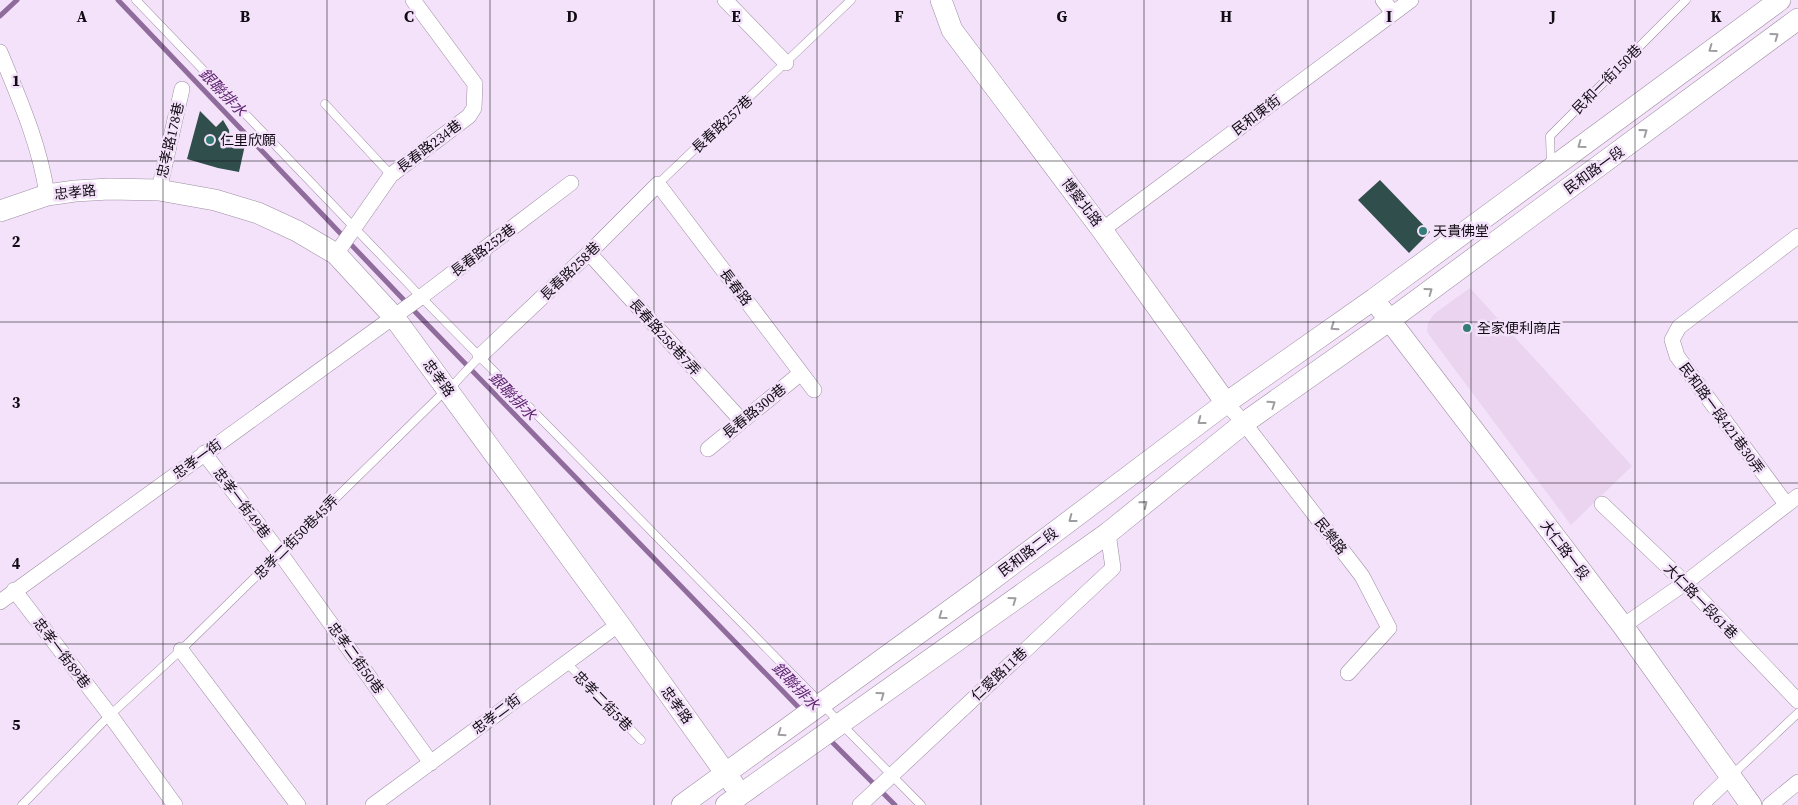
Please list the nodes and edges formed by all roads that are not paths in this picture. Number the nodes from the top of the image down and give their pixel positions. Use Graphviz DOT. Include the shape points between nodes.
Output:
graph roads {
  1 [pos="136,0"];
  2 [pos="413,0"];
  3 [pos="726,0"];
  4 [pos="851,0"];
  5 [pos="941,0"];
  6 [pos="1383,0"];
  7 [pos="1410,0"];
  8 [pos="1686,0"];
  9 [pos="1780,0"];
  10 [pos="1392,13"];
  11 [pos="1798,19"];
  12 [pos="0,52"];
  13 [pos="786,63"];
  14 [pos="182,90"];
  15 [pos="326,104"];
  16 [pos="1551,167"];
  17 [pos="391,175"];
  18 [pos="571,183"];
  19 [pos="658,184"];
  20 [pos="158,190"];
  21 [pos="47,195"];
  22 [pos="0,211"];
  23 [pos="354,227"];
  24 [pos="1102,230"];
  25 [pos="1798,236"];
  26 [pos="588,253"];
  27 [pos="336,254"];
  28 [pos="421,297"];
  29 [pos="1374,299"];
  30 [pos="394,316"];
  31 [pos="1390,320"];
  32 [pos="480,356"];
  33 [pos="801,373"];
  34 [pos="447,389"];
  35 [pos="814,390"];
  36 [pos="1226,403"];
  37 [pos="741,420"];
  38 [pos="1244,423"];
  39 [pos="708,449"];
  40 [pos="204,453"];
  41 [pos="1792,500"];
  42 [pos="1602,504"];
  43 [pos="1108,533"];
  44 [pos="280,553"];
  45 [pos="1684,583"];
  46 [pos="14,590"];
  47 [pos="978,590"];
  48 [pos="0,602"];
  49 [pos="994,615"];
  50 [pos="618,624"];
  51 [pos="1624,626"];
  52 [pos="181,650"];
  53 [pos="566,662"];
  54 [pos="1348,673"];
  55 [pos="1798,701"];
  56 [pos="821,705"];
  57 [pos="1798,712"];
  58 [pos="110,715"];
  59 [pos="842,724"];
  60 [pos="641,740"];
  61 [pos="431,762"];
  62 [pos="726,773"];
  63 [pos="891,775"];
  64 [pos="1730,777"];
  65 [pos="1798,782"];
  66 [pos="733,799"];
  67 [pos="22,805"];
  68 [pos="175,805"];
  69 [pos="298,805"];
  70 [pos="373,805"];
  71 [pos="682,805"];
  72 [pos="860,805"];
  73 [pos="921,805"];
  74 [pos="1701,805"];
  75 [pos="1751,805"];
  76 [pos="1770,805"];
  1 -- 23 [label="lane"];
  2 -- 17 [label="street, 長春路234巷" via="475,84 474,108 469,116"];
  3 -- 13 [label="street"];
  4 -- 13 [label="lane, 長春路257巷"];
  5 -- 24 [label="street, 博愛北路" via="952,30"];
  6 -- 10 [label="street"];
  7 -- 10 [label="street, 民和東街"];
  8 -- 16 [label="lane, 民和一街150巷" via="1550,136"];
  9 -- 16 [label="street, 民和路一段, one-way"];
  10 -- 24 [label="street, 民和東街"];
  31 -- 11 [label="street, 民和路一段, one-way"];
  12 -- 21 [label="street" via="34,140"];
  13 -- 19 [label="lane, 長春路257巷"];
  14 -- 20 [label="street, 忠孝路178巷"];
  15 -- 17 [label="lane"];
  16 -- 29 [label="street, 民和路一段"];
  17 -- 23 [label="street, 長春路234巷"];
  18 -- 28 [label="street, 長春路252巷"];
  19 -- 26 [label="street, 長春路258巷"];
  19 -- 33 [label="street, 長春路"];
  20 -- 21 [label="street, 忠孝路" via="83,190"];
  20 -- 27 [label="street, 忠孝路" via="215,200 258,213"];
  21 -- 22 [label="street, 忠孝路"];
  23 -- 27 [label="street, 長春路234巷"];
  23 -- 28 [label="lane"];
  24 -- 36 [label="street, 博愛北路"];
  25 -- 41 [label="street, 民和路一段421巷30弄" via="1679,327 1672,340 1677,356"];
  26 -- 32 [label="street, 長春路258巷"];
  26 -- 37 [label="street, 長春路258巷7弄"];
  27 -- 30 [label="street, 忠孝路"];
  28 -- 30 [label="street, 長春路252巷"];
  28 -- 32 [label="lane"];
  29 -- 31 [label="street, 大仁路一段"];
  29 -- 36 [label="street, 民和路二段, one-way"];
  30 -- 34 [label="street, 忠孝路"];
  30 -- 40 [label="street, 忠孝一街"];
  38 -- 31 [label="street, one-way"];
  31 -- 51 [label="street, 大仁路一段"];
  32 -- 34 [label="lane, 忠孝二街50巷45弄"];
  32 -- 56 [label="lane"];
  33 -- 35 [label="street, 長春路"];
  33 -- 37 [label="street, 長春路300巷"];
  34 -- 44 [label="lane, 忠孝二街50巷45弄"];
  34 -- 50 [label="street, 忠孝路"];
  36 -- 38 [label="street, 民樂路"];
  36 -- 47 [label="street, 民和路二段, one-way"];
  37 -- 39 [label="street, 長春路300巷"];
  43 -- 38 [label="street, one-way"];
  38 -- 54 [label="street, 民樂路" via="1362,576 1389,628"];
  40 -- 44 [label="street, 忠孝一街49巷"];
  40 -- 46 [label="street, 忠孝一街"];
  41 -- 45 [label="street"];
  42 -- 45 [label="street, 大仁路一段61巷"];
  49 -- 43 [label="street, one-way"];
  43 -- 63 [label="street, 仁愛路11巷" via="1113,568"];
  44 -- 52 [label="lane, 忠孝二街50巷45弄"];
  44 -- 61 [label="street, 忠孝二街50巷"];
  45 -- 51 [label="street"];
  45 -- 55 [label="street, 大仁路一段61巷"];
  46 -- 48 [label="street, 忠孝一街"];
  46 -- 58 [label="street, 忠孝一街89巷"];
  47 -- 49 [label="street"];
  47 -- 56 [label="street, 民和路二段, one-way"];
  59 -- 49 [label="street, one-way"];
  50 -- 53 [label="street, 忠孝二街"];
  50 -- 62 [label="street, 忠孝路"];
  51 -- 64 [label="street, 大仁路一段"];
  52 -- 58 [label="lane, 忠孝二街50巷45弄"];
  52 -- 69 [label="street"];
  53 -- 60 [label="lane, 忠孝二街5巷"];
  53 -- 61 [label="street, 忠孝二街"];
  56 -- 59 [label="lane"];
  56 -- 62 [label="street, 民和路二段, one-way"];
  57 -- 64 [label="lane"];
  58 -- 67 [label="lane, 忠孝二街50巷45弄"];
  58 -- 68 [label="street, 忠孝一街89巷"];
  59 -- 63 [label="lane"];
  59 -- 66 [label="street"];
  61 -- 70 [label="street, 忠孝二街"];
  62 -- 66 [label="street, 忠孝路"];
  62 -- 71 [label="street, 民和路二段"];
  63 -- 72 [label="street, 仁愛路11巷"];
  63 -- 73 [label="lane"];
  64 -- 74 [label="street"];
  64 -- 75 [label="street, 大仁路一段"];
  65 -- 76 [label="street"];
}
